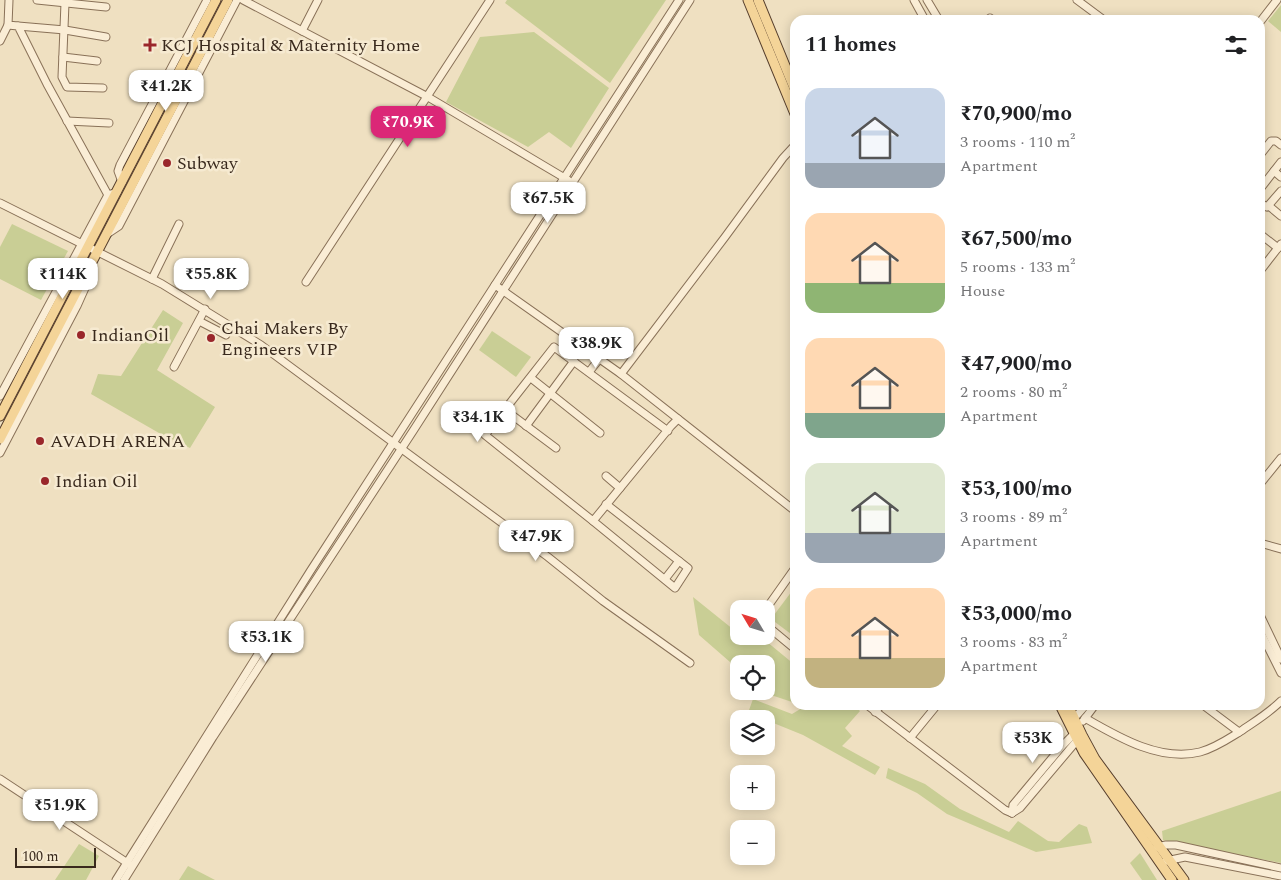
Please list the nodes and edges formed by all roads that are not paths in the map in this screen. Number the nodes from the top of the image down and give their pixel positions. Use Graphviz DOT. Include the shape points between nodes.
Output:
graph roads {
  1 [pos="9,0"];
  2 [pos="36,0"];
  3 [pos="207,0"];
  4 [pos="216,0"];
  5 [pos="228,0"];
  6 [pos="237,0"];
  7 [pos="242,0"];
  8 [pos="318,0"];
  9 [pos="490,0"];
  10 [pos="679,0"];
  11 [pos="690,0"];
  12 [pos="748,0"];
  13 [pos="758,0"];
  14 [pos="914,0"];
  15 [pos="928,0"];
  16 [pos="1077,0"];
  17 [pos="1277,0"];
  18 [pos="66,3"];
  19 [pos="106,7"];
  20 [pos="922,15"];
  21 [pos="936,15"];
  22 [pos="1097,15"];
  23 [pos="1265,16"];
  24 [pos="18,26"];
  25 [pos="5,28"];
  26 [pos="65,30"];
  27 [pos="302,31"];
  28 [pos="106,37"];
  29 [pos="0,41"];
  30 [pos="63,57"];
  31 [pos="97,61"];
  32 [pos="790,78"];
  33 [pos="103,88"];
  34 [pos="428,97"];
  35 [pos="790,102"];
  36 [pos="67,121"];
  37 [pos="110,123"];
  38 [pos="1281,145"];
  39 [pos="1265,149"];
  40 [pos="790,150"];
  41 [pos="1281,162"];
  42 [pos="1274,171"];
  43 [pos="1281,177"];
  44 [pos="564,178"];
  45 [pos="122,182"];
  46 [pos="573,183"];
  47 [pos="1265,183"];
  48 [pos="1281,191"];
  49 [pos="113,194"];
  50 [pos="1,204"];
  51 [pos="1269,206"];
  52 [pos="1265,207"];
  53 [pos="1281,216"];
  54 [pos="179,224"];
  55 [pos="106,234"];
  56 [pos="1265,237"];
  57 [pos="1280,246"];
  58 [pos="89,248"];
  59 [pos="1265,265"];
  60 [pos="86,274"];
  61 [pos="152,279"];
  62 [pos="306,282"];
  63 [pos="495,286"];
  64 [pos="504,291"];
  65 [pos="205,309"];
  66 [pos="199,321"];
  67 [pos="226,335"];
  68 [pos="600,358"];
  69 [pos="574,361"];
  70 [pos="174,367"];
  71 [pos="589,372"];
  72 [pos="621,374"];
  73 [pos="531,378"];
  74 [pos="550,393"];
  75 [pos="0,396"];
  76 [pos="505,410"];
  77 [pos="0,416"];
  78 [pos="678,419"];
  79 [pos="526,426"];
  80 [pos="668,431"];
  81 [pos="600,432"];
  82 [pos="0,439"];
  83 [pos="393,443"];
  84 [pos="556,448"];
  85 [pos="402,449"];
  86 [pos="0,453"];
  87 [pos="1281,458"];
  88 [pos="606,476"];
  89 [pos="1265,478"];
  90 [pos="620,488"];
  91 [pos="606,504"];
  92 [pos="790,507"];
  93 [pos="593,521"];
  94 [pos="1265,544"];
  95 [pos="1281,549"];
  96 [pos="679,561"];
  97 [pos="790,575"];
  98 [pos="665,579"];
  99 [pos="772,600"];
  100 [pos="1265,625"];
  101 [pos="775,632"];
  102 [pos="1265,641"];
  103 [pos="790,645"];
  104 [pos="1281,659"];
  105 [pos="690,662"];
  106 [pos="1281,673"];
  107 [pos="1281,701"];
  108 [pos="873,710"];
  109 [pos="933,710"];
  110 [pos="1063,710"];
  111 [pos="1069,710"];
  112 [pos="1084,710"];
  113 [pos="1091,710"];
  114 [pos="1210,710"];
  115 [pos="875,712"];
  116 [pos="1085,718"];
  117 [pos="1075,730"];
  118 [pos="1239,732"];
  119 [pos="910,738"];
  120 [pos="0,779"];
  121 [pos="1156,848"];
  122 [pos="1165,861"];
  123 [pos="130,864"];
  124 [pos="1281,868"];
  125 [pos="1281,876"];
  126 [pos="116,880"];
  127 [pos="124,880"];
  128 [pos="1172,880"];
  129 [pos="1184,880"];
  1 -- 25 [label="street"];
  2 -- 18 [label="street"];
  3 -- 45 [label="street" via="120,165 118,171"];
  4 -- 45 [label="main road"];
  5 -- 55 [label="main road"];
  6 -- 55 [label="street" via="119,226"];
  7 -- 27 [label="street"];
  8 -- 27 [label="street"];
  9 -- 34 [label="street"];
  10 -- 44 [label="street"];
  11 -- 46 [label="street"];
  12 -- 35 [label="main road"];
  13 -- 32 [label="main road"];
  14 -- 20 [label="street"];
  15 -- 21 [label="street"];
  16 -- 22 [label="street"];
  17 -- 23 [label="street"];
  18 -- 19 [label="street"];
  18 -- 26 [label="street"];
  24 -- 25 [label="street"];
  24 -- 26 [label="street"];
  24 -- 36 [label="street"];
  25 -- 29 [label="street"];
  26 -- 28 [label="street"];
  26 -- 30 [label="street"];
  27 -- 34 [label="street"];
  30 -- 31 [label="street"];
  30 -- 33 [label="street" via="62,77 67,87"];
  34 -- 44 [label="street"];
  34 -- 62 [label="street"];
  36 -- 37 [label="street"];
  36 -- 49 [label="street"];
  38 -- 39 [label="street" via="1271,141"];
  40 -- 72 [label="street"];
  41 -- 42 [label="street"];
  42 -- 43 [label="street"];
  42 -- 47 [label="street"];
  44 -- 46 [label="street"];
  44 -- 63 [label="street"];
  45 -- 49 [label="main road"];
  46 -- 64 [label="street"];
  48 -- 51 [label="street"];
  49 -- 58 [label="main road"];
  50 -- 58 [label="street"];
  51 -- 52 [label="street"];
  51 -- 53 [label="street"];
  54 -- 61 [label="street"];
  55 -- 58 [label="main road"];
  56 -- 57 [label="street"];
  57 -- 59 [label="street"];
  58 -- 60 [label="main road"];
  58 -- 61 [label="street"];
  58 -- 75 [label="street"];
  58 -- 77 [label="main road"];
  60 -- 82 [label="main road"];
  60 -- 86 [label="street" via="85,288 77,306"];
  61 -- 65 [label="street"];
  63 -- 64 [label="street"];
  63 -- 83 [label="street"];
  64 -- 68 [label="street"];
  64 -- 85 [label="street"];
  65 -- 66 [label="street"];
  65 -- 83 [label="street" via="267,349"];
  66 -- 67 [label="street"];
  66 -- 70 [label="street"];
  68 -- 71 [label="street"];
  68 -- 72 [label="street"];
  69 -- 71 [label="street"];
  69 -- 73 [label="street" via="554,347"];
  69 -- 74 [label="street"];
  71 -- 80 [label="street"];
  72 -- 78 [label="street"];
  73 -- 74 [label="street"];
  73 -- 76 [label="street"];
  74 -- 79 [label="street"];
  74 -- 81 [label="street"];
  76 -- 79 [label="street"];
  76 -- 93 [label="street" via="485,435"];
  78 -- 80 [label="street"];
  78 -- 92 [label="street"];
  79 -- 84 [label="street"];
  80 -- 90 [label="street"];
  83 -- 85 [label="street"];
  83 -- 123 [label="street"];
  85 -- 105 [label="street"];
  85 -- 123 [label="street"];
  87 -- 89 [label="street"];
  88 -- 90 [label="street"];
  90 -- 91 [label="street"];
  91 -- 93 [label="street"];
  91 -- 96 [label="street"];
  93 -- 98 [label="street"];
  94 -- 95 [label="street"];
  96 -- 98 [label="street"];
  96 -- 98 [label="street" via="688,568 675,588"];
  97 -- 99 [label="street"];
  100 -- 104 [label="street"];
  101 -- 103 [label="street"];
  102 -- 106 [label="street"];
  107 -- 118 [label="street"];
  108 -- 115 [label="street"];
  109 -- 119 [label="street"];
  110 -- 117 [label="main road"];
  111 -- 117 [label="main road"];
  112 -- 117 [label="street"];
  113 -- 116 [label="street"];
  114 -- 118 [label="street"];
  115 -- 119 [label="street"];
  116 -- 117 [label="street"];
  116 -- 118 [label="street" via="1138,746 1184,754 1219,745"];
  117 -- 119 [label="street" via="1020,808 1012,813"];
  117 -- 121 [label="main road"];
  120 -- 123 [label="street"];
  121 -- 122 [label="main road"];
  121 -- 124 [label="street" via="1176,845"];
  122 -- 125 [label="street" via="1196,858"];
  122 -- 128 [label="main road"];
  122 -- 129 [label="main road"];
  123 -- 126 [label="street"];
  123 -- 127 [label="street"];
}
